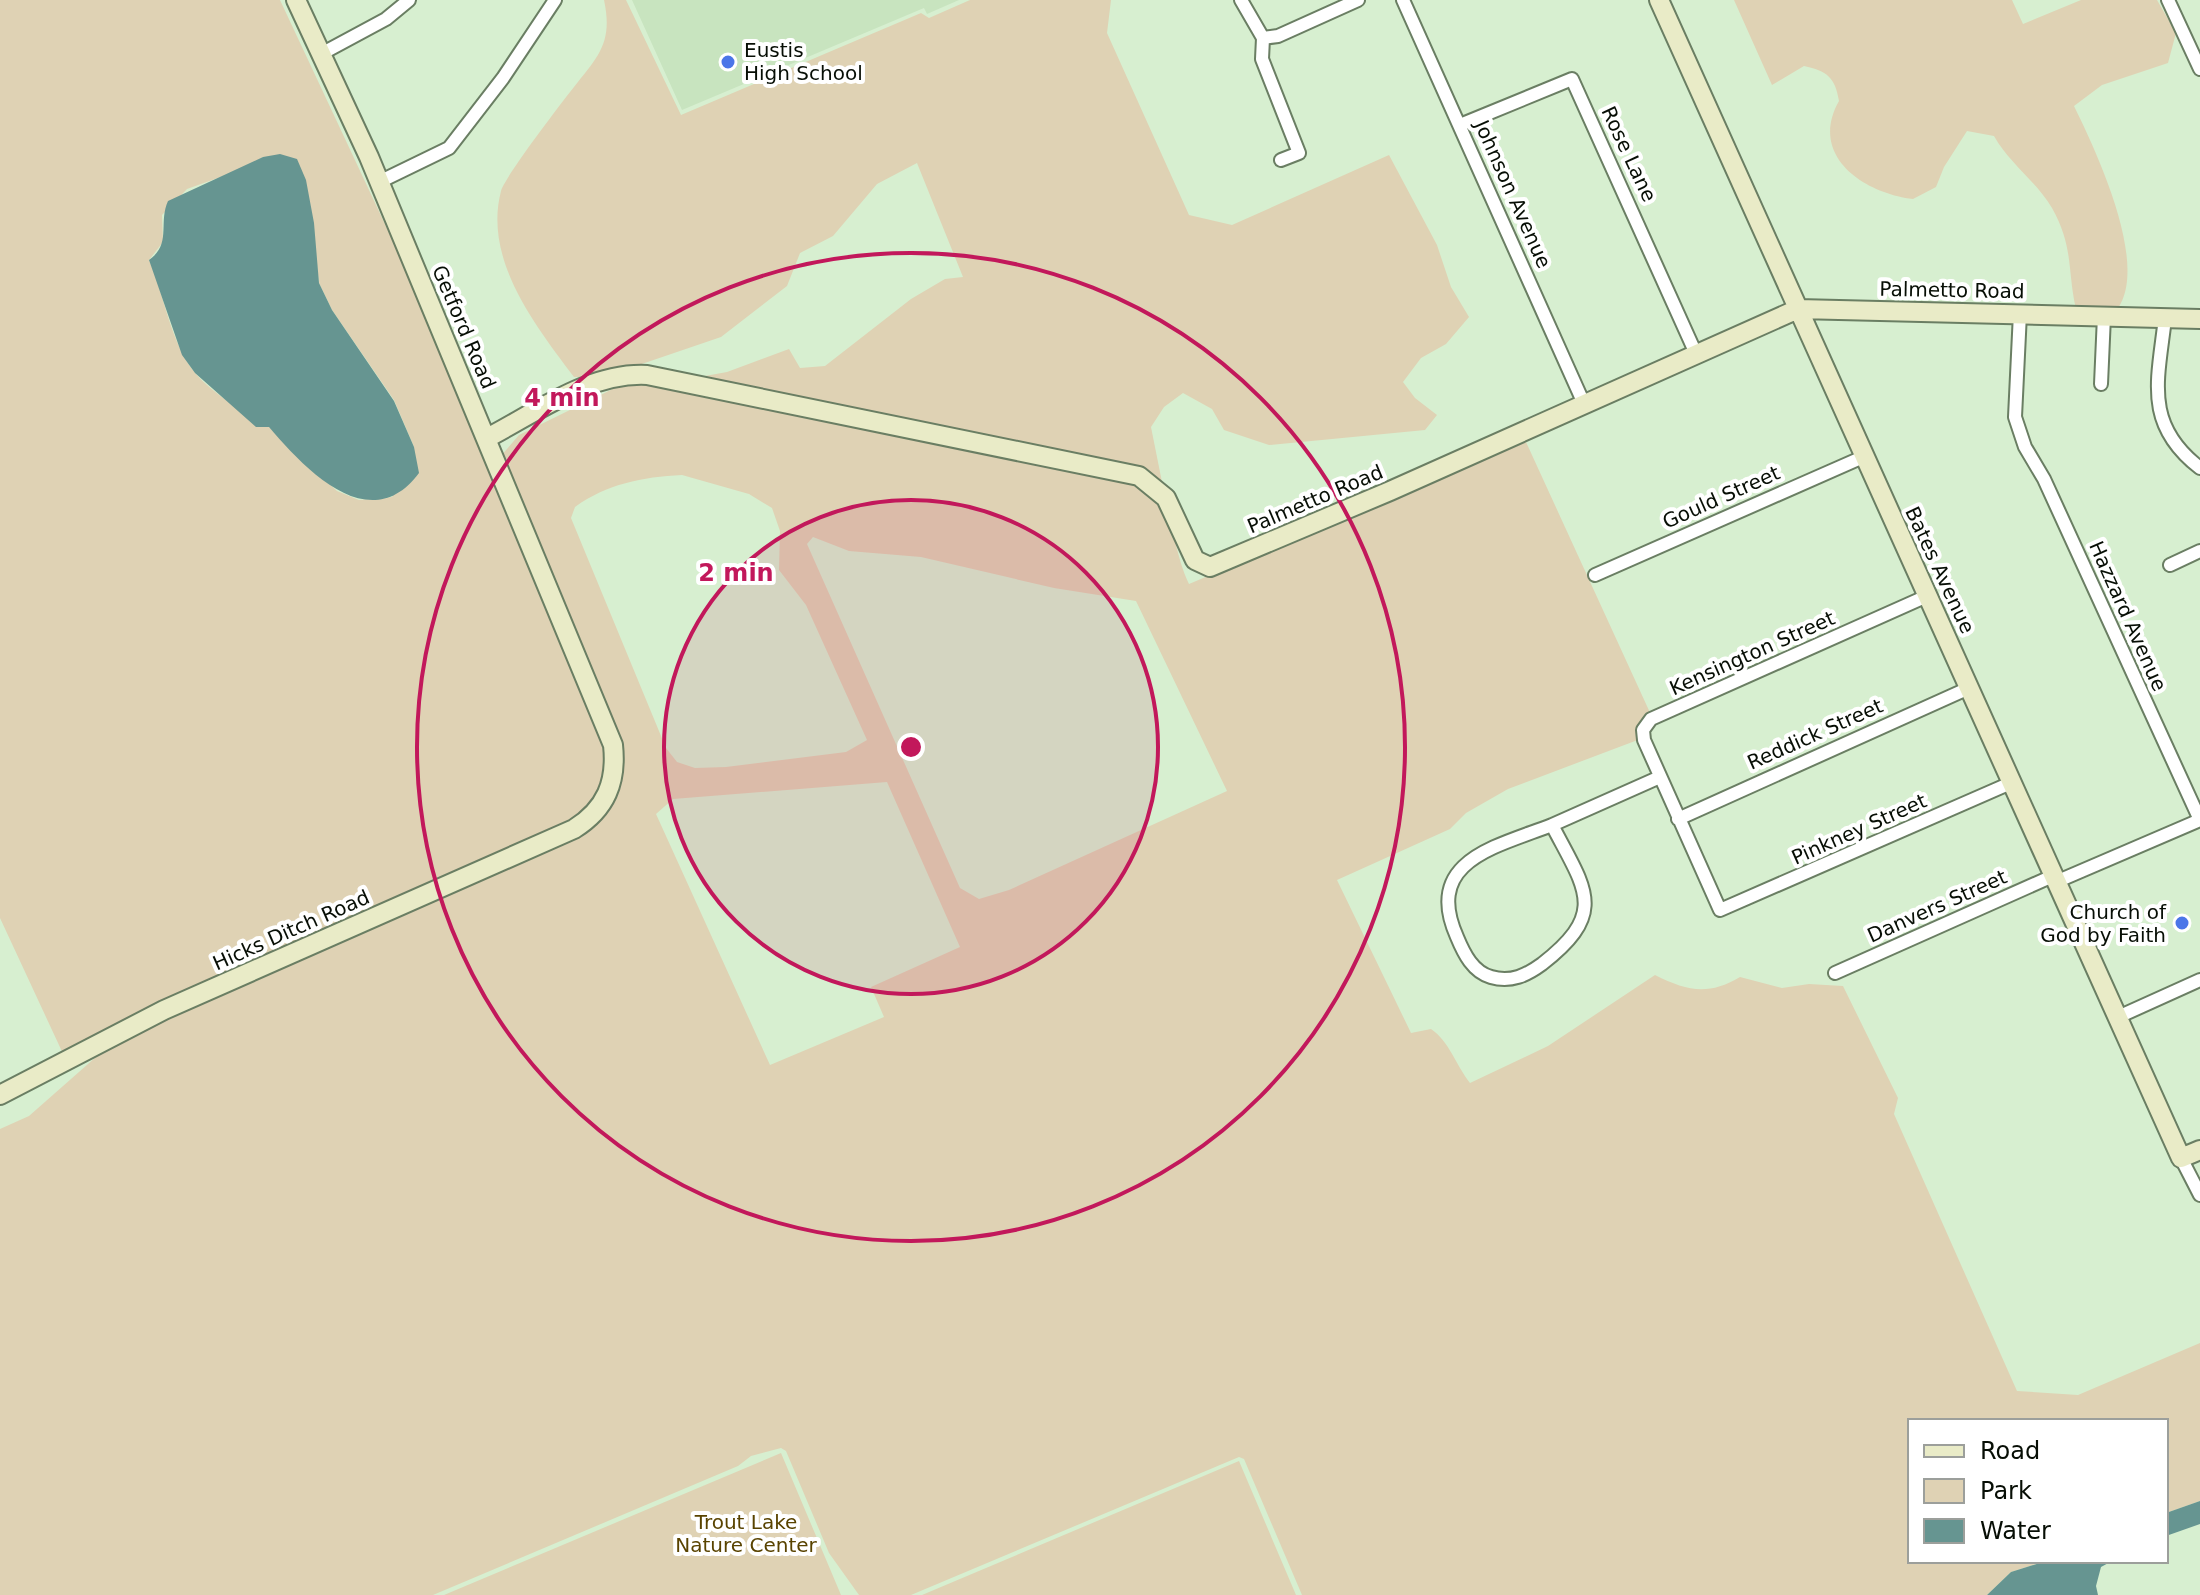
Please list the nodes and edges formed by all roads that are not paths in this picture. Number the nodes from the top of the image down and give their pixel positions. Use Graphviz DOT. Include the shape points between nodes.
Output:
graph roads {
  1 [pos="296,0"];
  2 [pos="409,0"];
  3 [pos="555,0"];
  4 [pos="1241,0"];
  5 [pos="1358,0"];
  6 [pos="1403,0"];
  7 [pos="1659,0"];
  8 [pos="2168,0"];
  9 [pos="1263,38"];
  10 [pos="321,54"];
  11 [pos="2200,69"];
  12 [pos="1460,125"];
  13 [pos="1281,160"];
  14 [pos="379,182"];
  15 [pos="1798,309"];
  16 [pos="2020,313"];
  17 [pos="2104,316"];
  18 [pos="2165,318"];
  19 [pos="2200,319"];
  20 [pos="1697,356"];
  21 [pos="2101,384"];
  22 [pos="1585,406"];
  23 [pos="487,438"];
  24 [pos="1863,457"];
  25 [pos="2200,468"];
  26 [pos="2200,551"];
  27 [pos="2170,565"];
  28 [pos="1595,575"];
  29 [pos="1927,596"];
  30 [pos="1969,688"];
  31 [pos="1660,777"];
  32 [pos="2013,782"];
  33 [pos="600,808"];
  34 [pos="1678,819"];
  35 [pos="2200,820"];
  36 [pos="1552,825"];
  37 [pos="2057,878"];
  38 [pos="1720,910"];
  39 [pos="1835,973"];
  40 [pos="2200,980"];
  41 [pos="2118,1017"];
  42 [pos="0,1095"];
  43 [pos="2200,1150"];
  44 [pos="2181,1158"];
  45 [pos="2200,1195"];
  1 -- 10 [label="street, Getford Road"];
  2 -- 10 [label="street" via="386,19"];
  3 -- 14 [label="street" via="449,148"];
  4 -- 9 [label="street"];
  5 -- 9 [label="street"];
  6 -- 12 [label="street, Johnson Avenue"];
  7 -- 15 [label="street, Bates Avenue"];
  8 -- 11 [label="street"];
  9 -- 13 [label="street" via="1262,59 1299,153"];
  10 -- 14 [label="street, Getford Road"];
  12 -- 20 [label="street, Rose Lane" via="1572,79"];
  12 -- 22 [label="street, Johnson Avenue"];
  14 -- 23 [label="street, Getford Road"];
  15 -- 16 [label="street, Palmetto Road"];
  15 -- 20 [label="street, Palmetto Road"];
  15 -- 24 [label="street, Bates Avenue"];
  16 -- 17 [label="street, Palmetto Road"];
  16 -- 35 [label="street, Hazzard Avenue" via="2017,430"];
  17 -- 18 [label="street, Palmetto Road"];
  17 -- 21 [label="street"];
  18 -- 19 [label="street, Palmetto Road"];
  18 -- 25 [label="street" via="2156,388 2160,416 2174,445"];
  20 -- 22 [label="street, Palmetto Road"];
  22 -- 23 [label="street, Palmetto Road" via="1210,567 1195,560 1166,498 1139,476 647,375 601,379"];
  23 -- 33 [label="street, Getford Road" via="613,745 611,789"];
  24 -- 28 [label="street, Gould Street"];
  24 -- 29 [label="street, Bates Avenue"];
  26 -- 27 [label="street"];
  29 -- 30 [label="street, Bates Avenue"];
  29 -- 31 [label="street, Kensington Street" via="1651,719 1643,730 1644,740"];
  30 -- 32 [label="street, Bates Avenue"];
  30 -- 34 [label="street, Reddick Street"];
  31 -- 34 [label="street, Kensington Street"];
  31 -- 36 [label="street"];
  32 -- 37 [label="street, Bates Avenue"];
  32 -- 38 [label="street, Pinkney Street"];
  33 -- 42 [label="street, Hicks Ditch Road" via="574,829 164,1010"];
  34 -- 38 [label="street, Kensington Street"];
  35 -- 37 [label="street, Danvers Street"];
  36 -- 36 [label="street" via="1474,859 1449,885 1446,907 1456,935 1473,965 1488,977 1510,979 1530,973 1583,923 1585,899"];
  37 -- 39 [label="street, Danvers Street"];
  37 -- 41 [label="street, Bates Avenue"];
  40 -- 41 [label="street"];
  41 -- 44 [label="street, Bates Avenue"];
  43 -- 44 [label="street"];
  44 -- 45 [label="street"];
}
